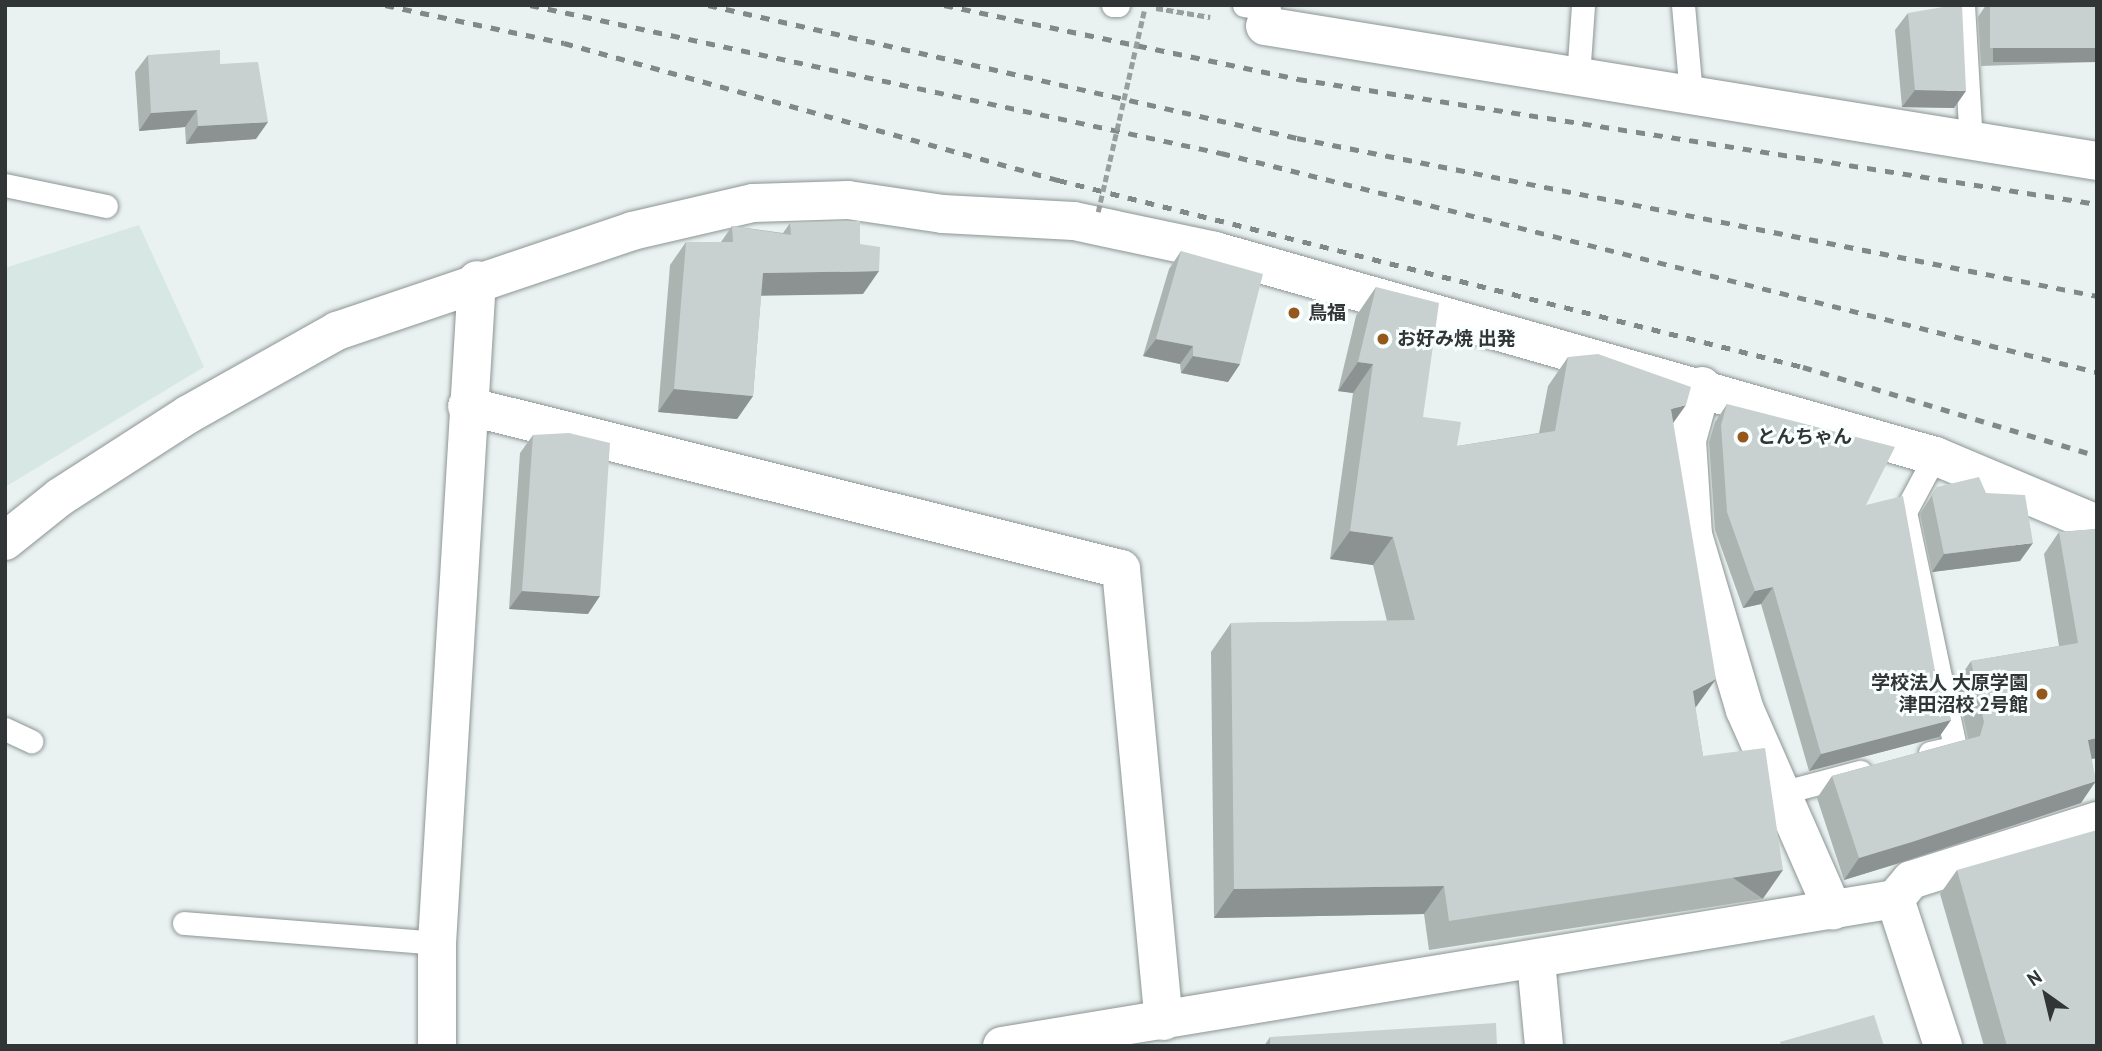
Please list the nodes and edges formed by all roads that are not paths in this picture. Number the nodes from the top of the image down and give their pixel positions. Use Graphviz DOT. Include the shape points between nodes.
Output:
graph roads {
  1 [pos="1583,5"];
  2 [pos="1683,5"];
  3 [pos="1963,5"];
  4 [pos="1255,16"];
  5 [pos="1578,77"];
  6 [pos="1691,95"];
  7 [pos="1971,143"];
  8 [pos="2097,161"];
  9 [pos="5,185"];
  10 [pos="106,206"];
  11 [pos="478,279"];
  12 [pos="1702,386"];
  13 [pos="467,406"];
  14 [pos="1935,456"];
  15 [pos="2097,524"];
  16 [pos="5,541"];
  17 [pos="5,729"];
  18 [pos="31,741"];
  19 [pos="1781,793"];
  20 [pos="2097,821"];
  21 [pos="1895,899"];
  22 [pos="1833,910"];
  23 [pos="184,923"];
  24 [pos="437,943"];
  25 [pos="1536,961"];
  26 [pos="1164,1021"];
  27 [pos="437,1046"];
  28 [pos="1002,1046"];
  29 [pos="1544,1046"];
  30 [pos="1943,1046"];
  1 -- 5 [label="lane"];
  2 -- 6 [label="lane"];
  3 -- 7 [label="lane"];
  4 -- 5 [label="street"];
  5 -- 6 [label="street"];
  6 -- 7 [label="street"];
  7 -- 8 [label="street"];
  9 -- 10 [label="lane"];
  11 -- 12 [label="street" via="632,231 753,203 848,200 943,214 1074,222 1202,249"];
  11 -- 13 [label="street"];
  11 -- 16 [label="street" via="314,344 189,414 60,496"];
  12 -- 14 [label="street"];
  12 -- 19 [label="street" via="1687,440 1693,535 1745,710"];
  13 -- 24 [label="street"];
  13 -- 26 [label="street" via="1121,569"];
  14 -- 15 [label="street"];
  14 -- 19 [label="lane" via="1905,512 1955,747"];
  17 -- 18 [label="lane"];
  19 -- 22 [label="street"];
  20 -- 21 [label="street" via="1911,880"];
  21 -- 22 [label="street"];
  21 -- 30 [label="street"];
  22 -- 25 [label="street"];
  23 -- 24 [label="lane"];
  24 -- 27 [label="street"];
  25 -- 26 [label="street"];
  25 -- 29 [label="street"];
  26 -- 28 [label="street"];
}
